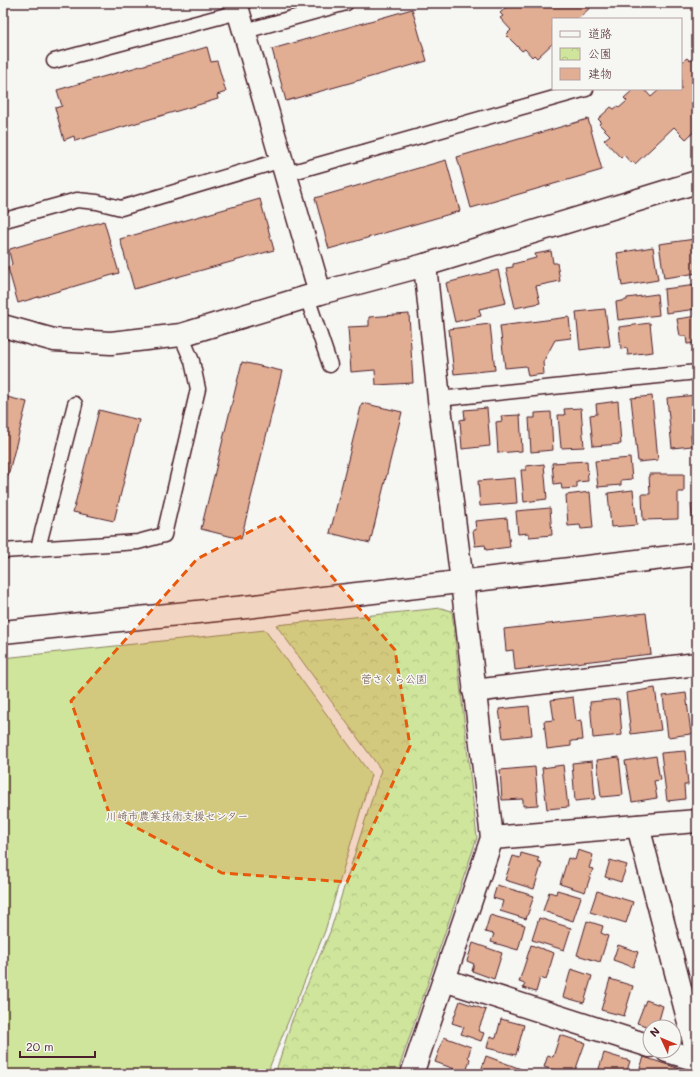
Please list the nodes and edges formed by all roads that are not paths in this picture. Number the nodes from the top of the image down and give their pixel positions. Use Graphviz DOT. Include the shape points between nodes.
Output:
graph roads {
  1 [pos="346,3"];
  2 [pos="240,15"];
  3 [pos="54,61"];
  4 [pos="582,90"];
  5 [pos="284,167"];
  6 [pos="697,182"];
  7 [pos="3,222"];
  8 [pos="426,265"];
  9 [pos="313,295"];
  10 [pos="3,326"];
  11 [pos="181,335"];
  12 [pos="330,365"];
  13 [pos="697,372"];
  14 [pos="439,399"];
  15 [pos="75,404"];
  16 [pos="38,548"];
  17 [pos="3,551"];
  18 [pos="697,554"];
  19 [pos="462,582"];
  20 [pos="3,632"];
  21 [pos="697,664"];
  22 [pos="474,691"];
  23 [pos="697,821"];
  24 [pos="638,826"];
  25 [pos="492,838"];
  26 [pos="444,980"];
  27 [pos="642,1043"];
  28 [pos="697,1053"];
  29 [pos="682,1056"];
  30 [pos="697,1060"];
  31 [pos="412,1074"];
  1 -- 2 [label="lane"];
  2 -- 3 [label="lane"];
  2 -- 5 [label="street"];
  4 -- 5 [label="lane"];
  5 -- 7 [label="lane" via="121,208 77,200"];
  5 -- 9 [label="street"];
  6 -- 8 [label="street"];
  8 -- 9 [label="street"];
  8 -- 14 [label="street"];
  9 -- 11 [label="street"];
  9 -- 12 [label="lane"];
  10 -- 11 [label="street" via="54,340 111,343"];
  11 -- 16 [label="lane" via="192,361 198,389 164,535 138,542"];
  13 -- 14 [label="lane"];
  14 -- 19 [label="street"];
  15 -- 16 [label="lane"];
  16 -- 17 [label="lane"];
  18 -- 19 [label="street"];
  19 -- 20 [label="street"];
  19 -- 22 [label="street"];
  21 -- 22 [label="street"];
  22 -- 25 [label="street"];
  23 -- 24 [label="street"];
  24 -- 25 [label="street"];
  24 -- 28 [label="street"];
  25 -- 26 [label="street"];
  26 -- 27 [label="street"];
  26 -- 31 [label="street"];
  29 -- 30 [label="street"];
}
